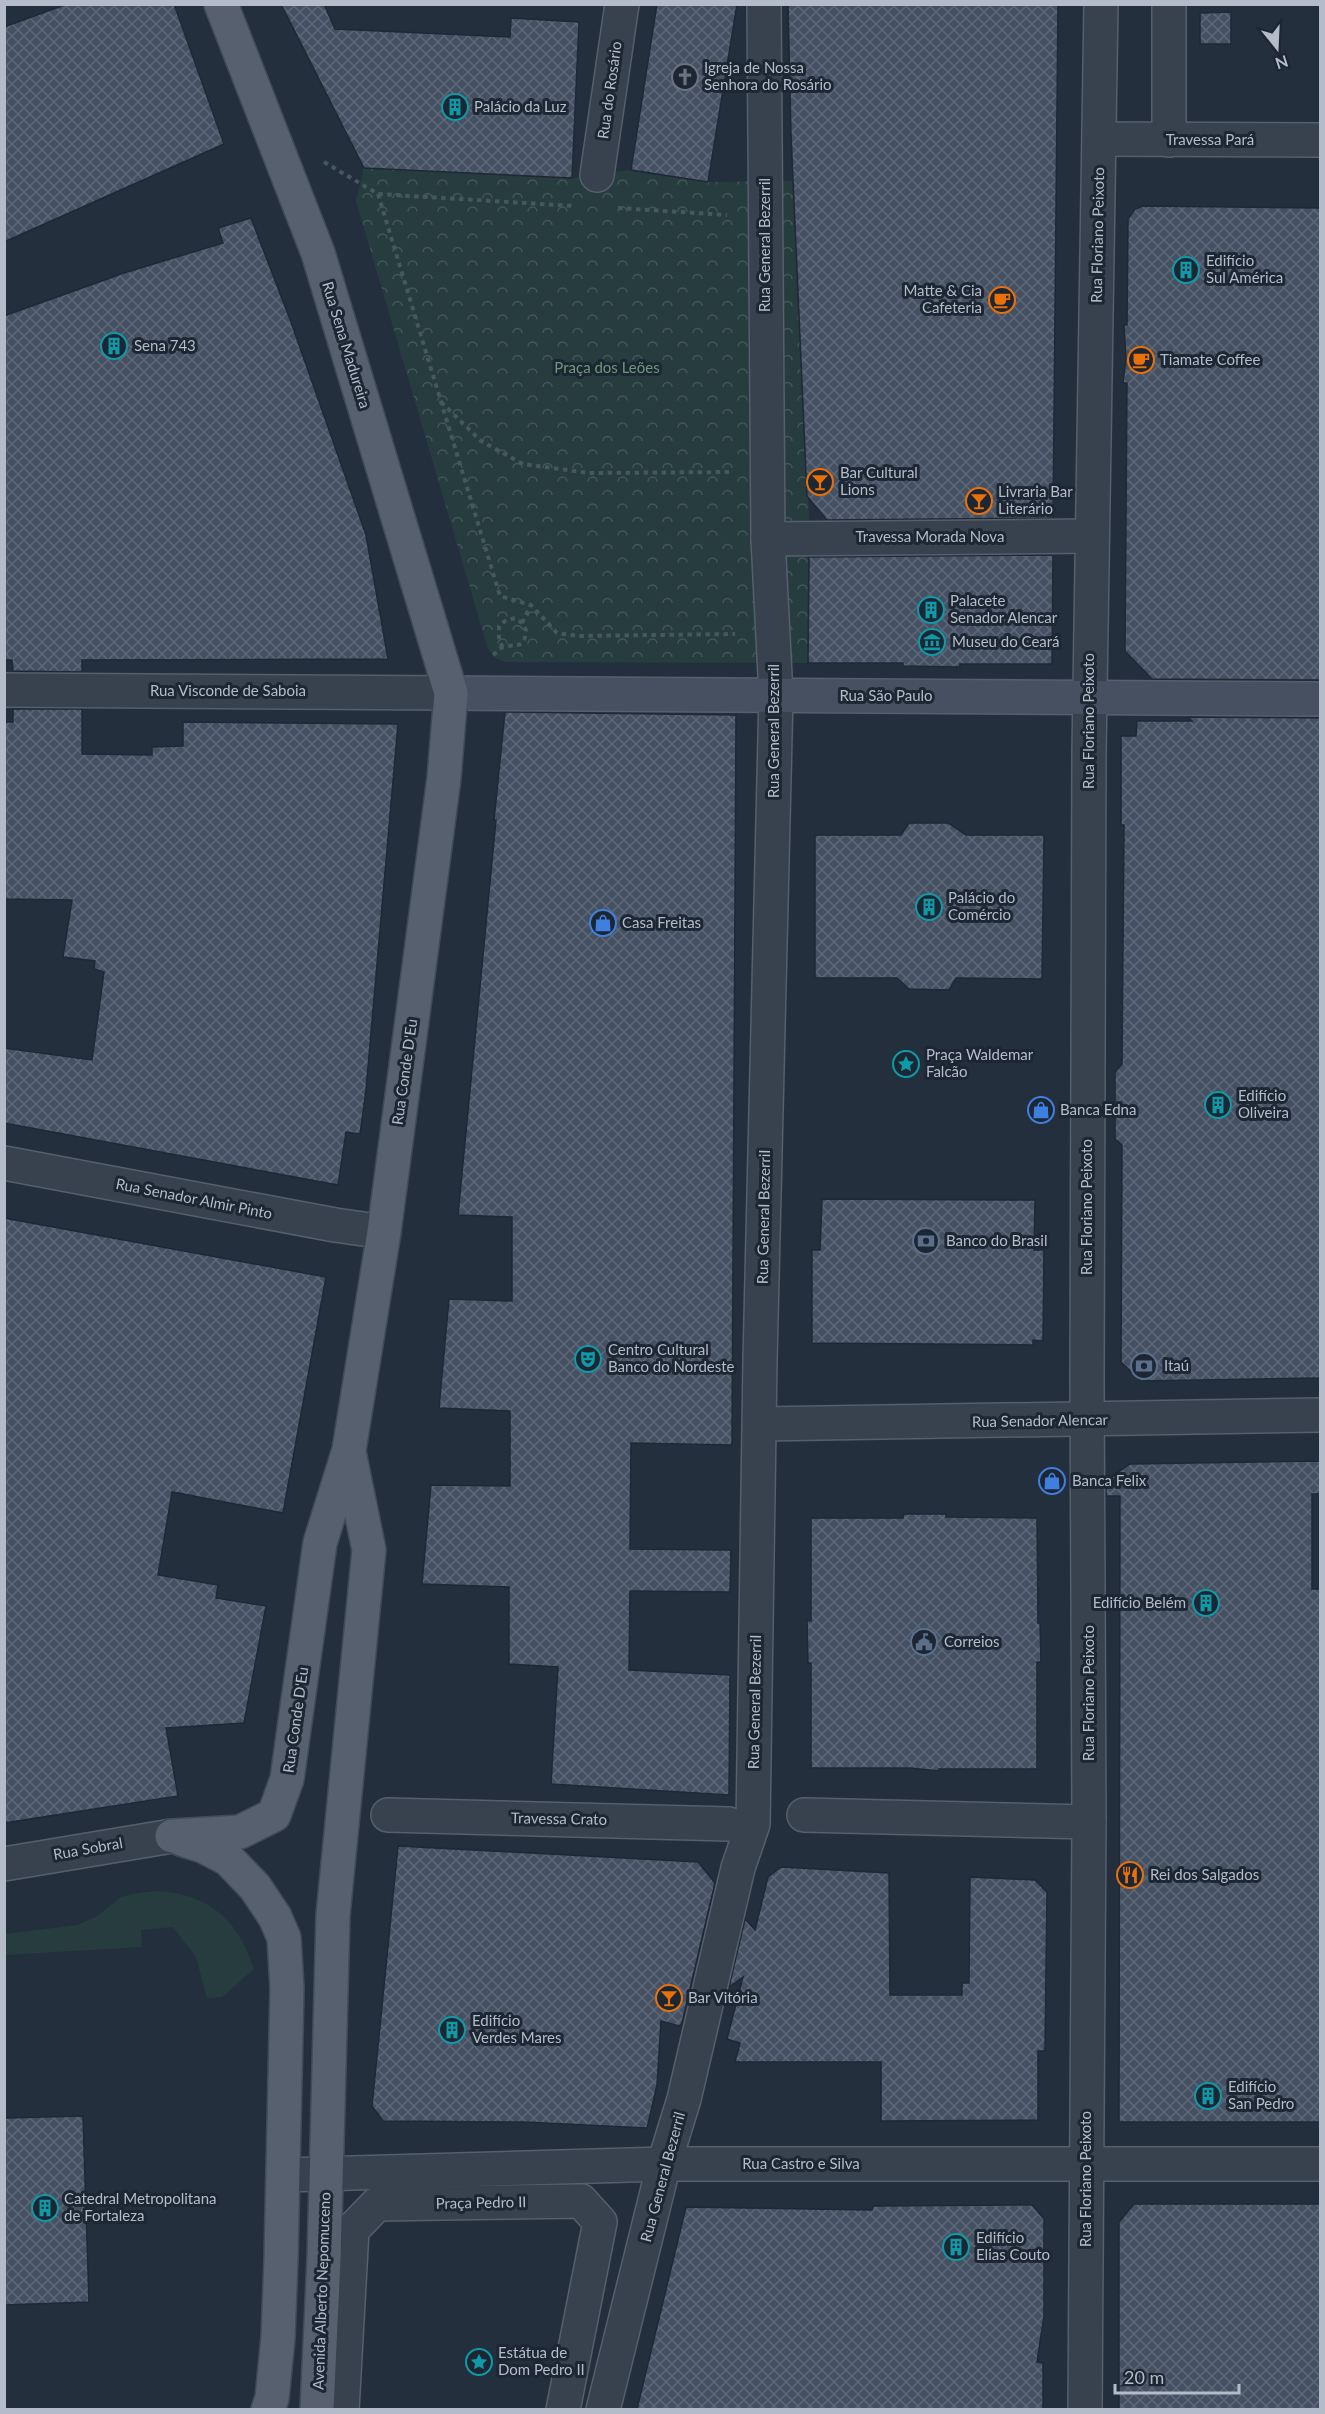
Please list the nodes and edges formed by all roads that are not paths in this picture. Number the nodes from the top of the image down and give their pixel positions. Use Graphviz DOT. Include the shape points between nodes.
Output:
graph roads {
  1 [pos="221,4"];
  2 [pos="622,4"];
  3 [pos="764,4"];
  4 [pos="1101,4"];
  5 [pos="1169,4"];
  6 [pos="1100,139"];
  7 [pos="1169,140"];
  8 [pos="1320,140"];
  9 [pos="597,175"];
  10 [pos="1092,536"];
  11 [pos="768,539"];
  12 [pos="4,690"];
  13 [pos="451,693"];
  14 [pos="776,695"];
  15 [pos="1089,697"];
  16 [pos="1320,699"];
  17 [pos="4,1163"];
  18 [pos="384,1232"];
  19 [pos="1320,1415"];
  20 [pos="1087,1420"];
  21 [pos="760,1424"];
  22 [pos="349,1450"];
  23 [pos="388,1815"];
  24 [pos="804,1815"];
  25 [pos="1089,1822"];
  26 [pos="729,1824"];
  27 [pos="172,1836"];
  28 [pos="4,1864"];
  29 [pos="664,2163"];
  30 [pos="1320,2164"];
  31 [pos="1086,2165"];
  32 [pos="326,2173"];
  33 [pos="283,2175"];
  34 [pos="268,2409"];
  35 [pos="317,2409"];
  36 [pos="342,2409"];
  37 [pos="563,2409"];
  38 [pos="603,2409"];
  39 [pos="1085,2409"];
  1 -- 13 [label="main road, Rua Sena Madureira" via="318,253"];
  2 -- 9 [label="street, Rua do Rosário"];
  3 -- 11 [label="street, Rua General Bezerril"];
  4 -- 6 [label="street, Rua Floriano Peixoto"];
  5 -- 7 [label="street"];
  6 -- 7 [label="street, Travessa Pará"];
  6 -- 10 [label="street, Rua Floriano Peixoto"];
  7 -- 8 [label="street, Travessa Pará"];
  10 -- 11 [label="street, Travessa Morada Nova"];
  10 -- 15 [label="street, Rua Floriano Peixoto"];
  11 -- 14 [label="street, Rua General Bezerril"];
  12 -- 13 [label="street, Rua Visconde de Saboia"];
  13 -- 14 [label="main road, Rua São Paulo"];
  13 -- 18 [label="main road, Rua Conde D'Eu"];
  14 -- 15 [label="main road, Rua São Paulo"];
  14 -- 21 [label="street, Rua General Bezerril"];
  15 -- 16 [label="main road, Rua São Paulo"];
  15 -- 20 [label="street, Rua Floriano Peixoto"];
  17 -- 18 [label="street, Rua Senador Almir Pinto"];
  18 -- 22 [label="main road, Rua Conde D'Eu"];
  19 -- 20 [label="street, Rua Senador Alencar"];
  20 -- 21 [label="street, Rua Senador Alencar"];
  20 -- 25 [label="street, Rua Floriano Peixoto"];
  21 -- 29 [label="street, Rua General Bezerril" via="753,1824 738,1868 684,2099"];
  22 -- 27 [label="main road, Rua Conde D'Eu" via="320,1543 288,1779 274,1815 240,1832"];
  22 -- 32 [label="main road, Rua Conde D'Eu" via="369,1550 333,1915"];
  23 -- 26 [label="street, Travessa Crato"];
  24 -- 25 [label="street"];
  25 -- 31 [label="street, Rua Floriano Peixoto"];
  27 -- 28 [label="street, Rua Sobral"];
  27 -- 33 [label="main road" via="228,1859 255,1887 284,1938 287,1988"];
  29 -- 31 [label="street, Rua Castro e Silva"];
  29 -- 32 [label="street, Rua Castro e Silva"];
  29 -- 38 [label="street, Rua General Bezerril"];
  30 -- 31 [label="street, Rua Castro e Silva"];
  31 -- 39 [label="street, Rua Floriano Peixoto"];
  32 -- 33 [label="street, Rua Castro e Silva"];
  32 -- 35 [label="main road, Avenida Alberto Nepomuceno"];
  33 -- 34 [label="main road" via="278,2338"];
  36 -- 37 [label="street, Praça Pedro II" via="352,2230 377,2204 581,2201 600,2222"];
}
